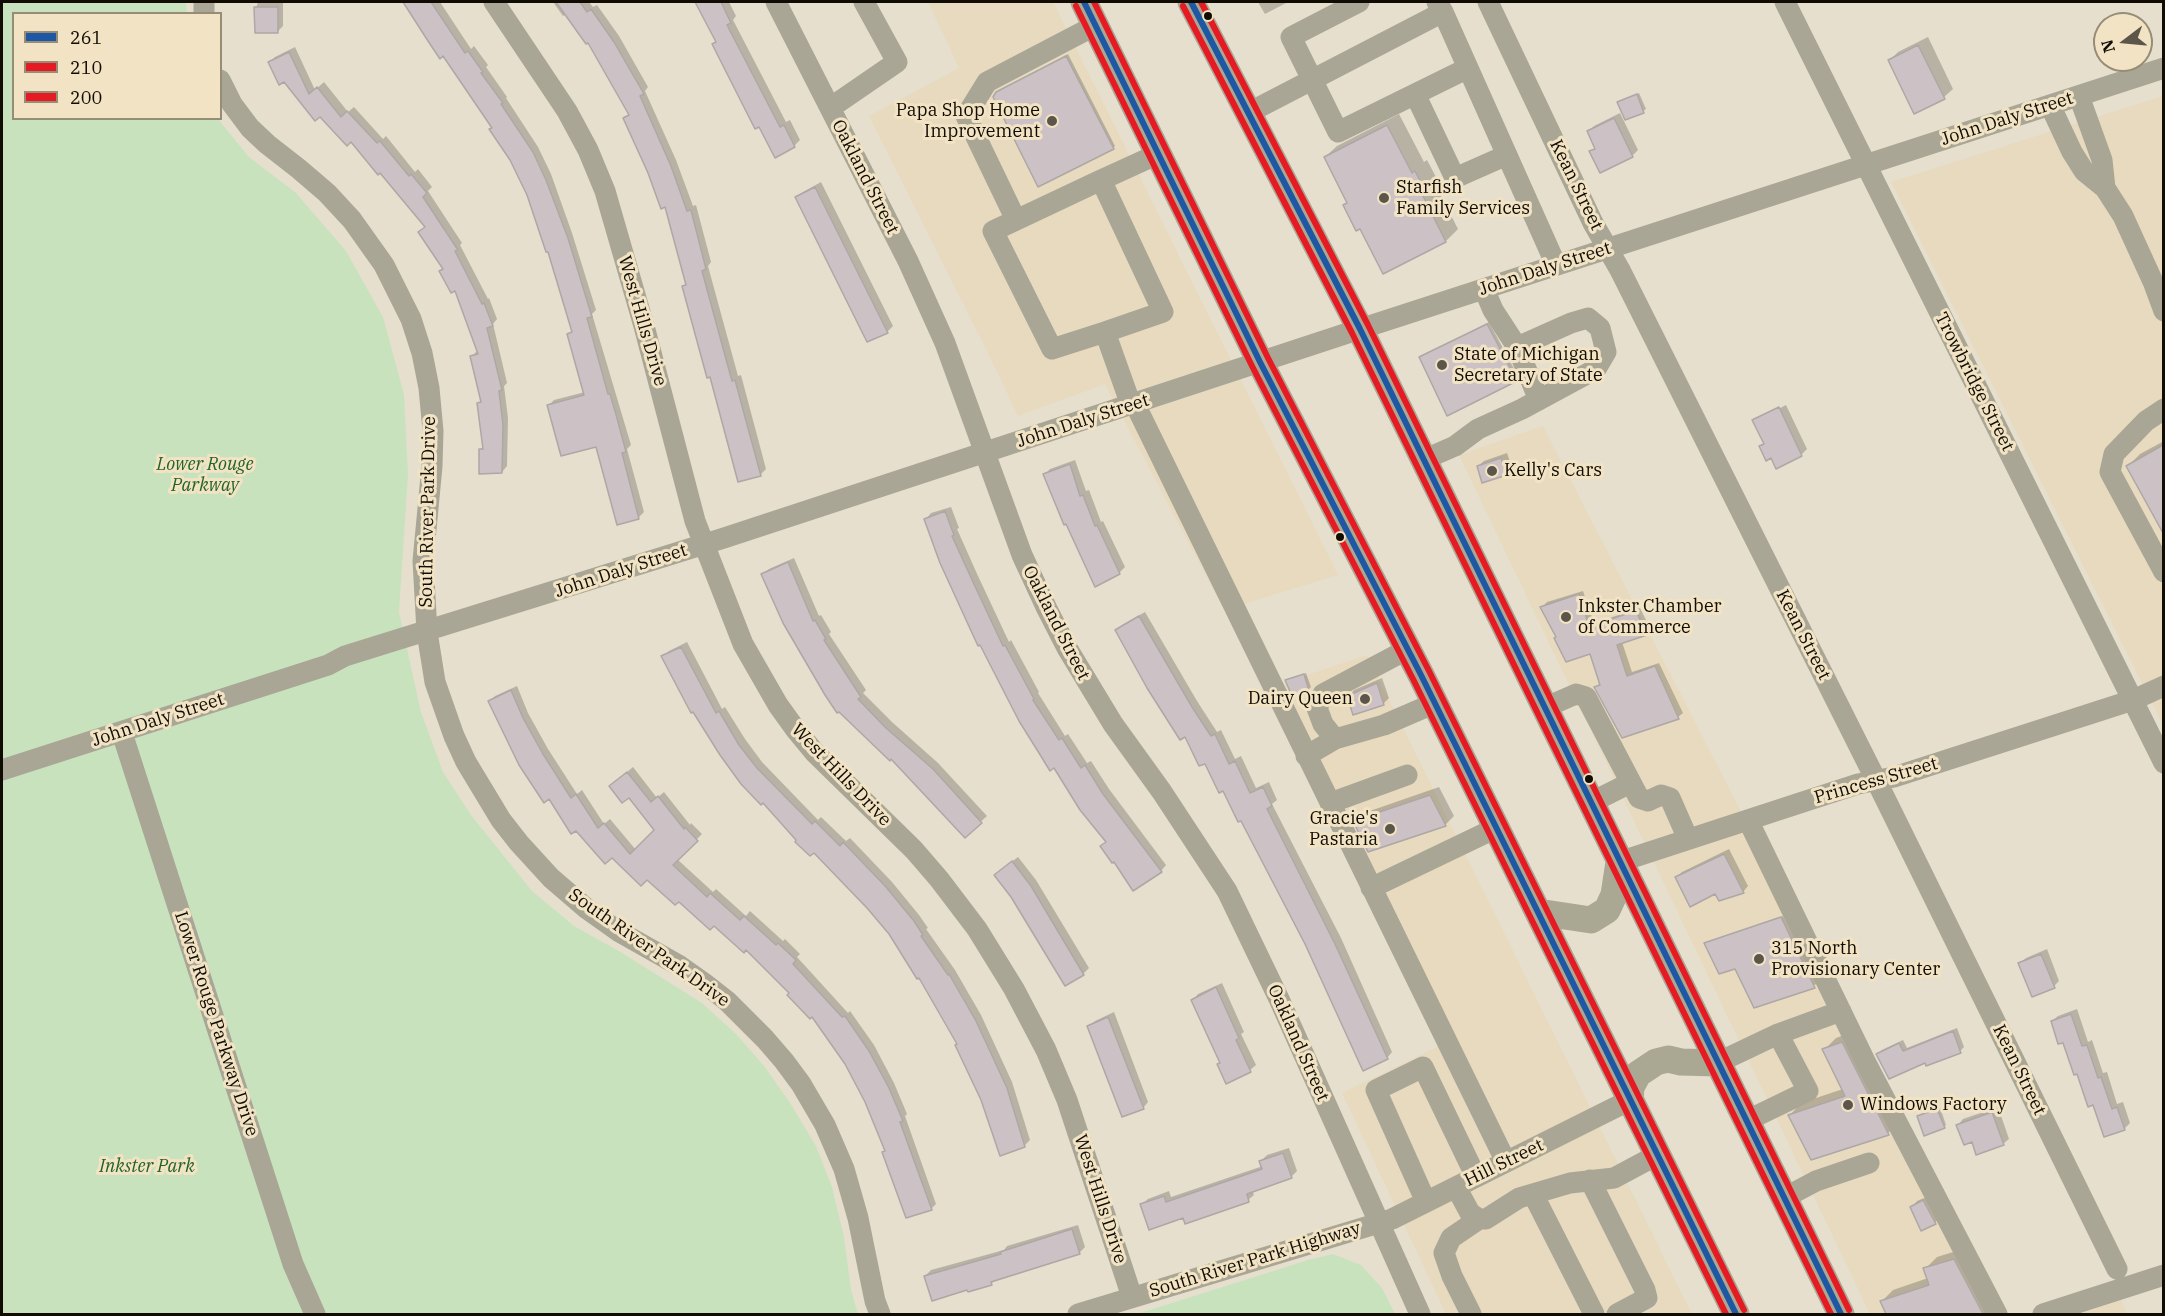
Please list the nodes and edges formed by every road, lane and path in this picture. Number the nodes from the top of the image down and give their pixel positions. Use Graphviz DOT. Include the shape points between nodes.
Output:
graph roads {
  1 [pos="494,2"];
  2 [pos="776,2"];
  3 [pos="864,2"];
  4 [pos="1191,2"];
  5 [pos="1359,2"];
  6 [pos="1488,2"];
  7 [pos="1785,2"];
  8 [pos="1440,7"];
  9 [pos="1090,13"];
  10 [pos="1468,68"];
  11 [pos="2163,68"];
  12 [pos="1312,80"];
  13 [pos="222,84"];
  14 [pos="1415,94"];
  15 [pos="2079,96"];
  16 [pos="2050,105"];
  17 [pos="830,108"];
  18 [pos="1248,113"];
  19 [pos="1158,154"];
  20 [pos="1507,155"];
  21 [pos="1866,166"];
  22 [pos="1101,180"];
  23 [pos="2105,188"];
  24 [pos="1016,220"];
  25 [pos="1607,249"];
  26 [pos="1556,265"];
  27 [pos="1484,289"];
  28 [pos="2163,311"];
  29 [pos="1360,329"];
  30 [pos="1105,332"];
  31 [pos="1517,347"];
  32 [pos="1260,362"];
  33 [pos="1539,400"];
  34 [pos="1133,404"];
  35 [pos="2163,410"];
  36 [pos="985,453"];
  37 [pos="1423,460"];
  38 [pos="704,544"];
  39 [pos="2163,572"];
  40 [pos="427,632"];
  41 [pos="1408,649"];
  42 [pos="2163,686"];
  43 [pos="2133,700"];
  44 [pos="1435,703"];
  45 [pos="1544,708"];
  46 [pos="122,732"];
  47 [pos="1335,739"];
  48 [pos="1306,756"];
  49 [pos="2163,763"];
  50 [pos="2,770"];
  51 [pos="1407,775"];
  52 [pos="1876,780"];
  53 [pos="1630,783"];
  54 [pos="1330,803"];
  55 [pos="1590,803"];
  56 [pos="1748,820"];
  57 [pos="1496,828"];
  58 [pos="1688,840"];
  59 [pos="1619,862"];
  60 [pos="1371,888"];
  61 [pos="1538,912"];
  62 [pos="1841,1011"];
  63 [pos="1778,1034"];
  64 [pos="1718,1063"];
  65 [pos="1630,1100"];
  66 [pos="1746,1121"];
  67 [pos="1657,1155"];
  68 [pos="1506,1162"];
  69 [pos="1869,1163"];
  70 [pos="1476,1177"];
  71 [pos="1590,1180"];
  72 [pos="1456,1187"];
  73 [pos="1533,1194"];
  74 [pos="1784,1198"];
  75 [pos="1426,1202"];
  76 [pos="1479,1220"];
  77 [pos="1378,1222"];
  78 [pos="2117,1269"];
  79 [pos="2163,1275"];
  80 [pos="1132,1297"];
  81 [pos="315,1314"];
  82 [pos="880,1314"];
  83 [pos="1078,1314"];
  84 [pos="1420,1314"];
  85 [pos="1471,1314"];
  86 [pos="1594,1314"];
  87 [pos="1617,1314"];
  88 [pos="1736,1314"];
  89 [pos="1841,1314"];
  90 [pos="1997,1314"];
  91 [pos="2043,1314"];
  1 -- 38 [label="street, West Hills Drive" via="567,111 605,191"];
  2 -- 17 [label="street, Oakland Street"];
  3 -- 17 [label="street" via="897,62"];
  4 -- 18 [label="main road"];
  5 -- 12 [label="street" via="1291,37"];
  6 -- 25 [label="street, Kean Street"];
  7 -- 21 [label="street, Trowbridge Street"];
  8 -- 10 [label="street"];
  8 -- 12 [label="street"];
  9 -- 19 [label="main road"];
  9 -- 24 [label="street" via="987,82 966,116"];
  10 -- 14 [label="street"];
  10 -- 20 [label="street"];
  11 -- 15 [label="street, John Daly Street"];
  12 -- 14 [label="street" via="1338,132"];
  12 -- 18 [label="street"];
  13 -- 40 [label="street, South River Park Drive" via="250,128 327,193 351,220 384,265 411,320 429,387 433,431 423,561"];
  14 -- 20 [label="street" via="1455,178"];
  15 -- 16 [label="street, John Daly Street"];
  15 -- 23 [label="street" via="2102,160"];
  16 -- 21 [label="street, John Daly Street"];
  16 -- 23 [label="street" via="2084,171"];
  17 -- 36 [label="street, Oakland Street" via="945,343"];
  18 -- 29 [label="main road"];
  19 -- 22 [label="street"];
  19 -- 32 [label="main road"];
  20 -- 26 [label="street"];
  21 -- 25 [label="street, John Daly Street"];
  21 -- 43 [label="street, Trowbridge Street"];
  22 -- 24 [label="street"];
  22 -- 30 [label="street" via="1163,312"];
  23 -- 28 [label="street" via="2123,216"];
  24 -- 30 [label="street" via="993,231 1052,349"];
  25 -- 26 [label="street, John Daly Street"];
  25 -- 52 [label="street, Kean Street"];
  26 -- 27 [label="street, John Daly Street"];
  27 -- 29 [label="street, John Daly Street"];
  27 -- 31 [label="street"];
  29 -- 32 [label="street, John Daly Street"];
  29 -- 37 [label="main road"];
  30 -- 34 [label="street"];
  31 -- 33 [label="street"];
  31 -- 33 [label="street" via="1588,318 1600,328 1606,352 1596,369"];
  32 -- 34 [label="street, John Daly Street"];
  32 -- 41 [label="main road"];
  33 -- 37 [label="street"];
  34 -- 36 [label="street, John Daly Street"];
  34 -- 48 [label="street"];
  35 -- 39 [label="street" via="2146,421 2114,454 2110,472"];
  36 -- 38 [label="street, John Daly Street"];
  36 -- 77 [label="street, Oakland Street" via="1022,555 1067,648 1113,724 1227,891"];
  37 -- 45 [label="main road"];
  38 -- 40 [label="street, John Daly Street"];
  38 -- 80 [label="street, West Hills Drive" via="743,644 778,705 815,753 939,879 977,929 1014,989 1067,1100"];
  40 -- 46 [label="street, John Daly Street"];
  40 -- 82 [label="street, South River Park Drive" via="435,681 454,736 480,787 519,843 587,909 680,966 727,1001 765,1039 801,1084 844,1169"];
  41 -- 44 [label="main road"];
  41 -- 47 [label="street" via="1323,694 1317,708"];
  42 -- 43 [label="street, Princess Street"];
  43 -- 49 [label="street, Trowbridge Street"];
  43 -- 52 [label="street, Princess Street"];
  44 -- 47 [label="street" via="1384,725"];
  44 -- 57 [label="main road"];
  45 -- 53 [label="street" via="1576,693 1586,697"];
  45 -- 55 [label="main road"];
  46 -- 50 [label="street, John Daly Street"];
  46 -- 81 [label="street, Lower Rouge Parkway Drive" via="293,1264"];
  47 -- 48 [label="street"];
  48 -- 54 [label="street"];
  51 -- 54 [label="street"];
  52 -- 56 [label="street, Princess Street"];
  52 -- 78 [label="street, Kean Street"];
  53 -- 55 [label="street"];
  53 -- 58 [label="street" via="1638,798 1670,798"];
  54 -- 60 [label="street"];
  55 -- 59 [label="main road"];
  56 -- 58 [label="street, Princess Street"];
  56 -- 62 [label="street"];
  57 -- 60 [label="street"];
  57 -- 61 [label="main road"];
  58 -- 59 [label="street, Princess Street"];
  59 -- 61 [label="main road" via="1614,895 1607,910 1591,920"];
  59 -- 64 [label="main road"];
  60 -- 68 [label="street"];
  61 -- 65 [label="main road"];
  62 -- 63 [label="street"];
  62 -- 90 [label="street"];
  63 -- 64 [label="street"];
  63 -- 66 [label="street" via="1808,1091"];
  64 -- 65 [label="main road" via="1668,1059 1656,1062 1638,1074"];
  64 -- 66 [label="main road"];
  65 -- 67 [label="main road"];
  65 -- 68 [label="street, Hill Street"];
  66 -- 74 [label="main road"];
  67 -- 71 [label="street" via="1614,1178"];
  67 -- 88 [label="main road"];
  68 -- 70 [label="street, Hill Street"];
  69 -- 74 [label="street" via="1816,1181"];
  70 -- 72 [label="street, Hill Street"];
  70 -- 75 [label="street" via="1423,1067 1376,1090"];
  71 -- 73 [label="street"];
  71 -- 87 [label="street" via="1647,1299"];
  72 -- 75 [label="street, Hill Street"];
  72 -- 76 [label="street" via="1470,1213"];
  73 -- 76 [label="street"];
  73 -- 86 [label="street"];
  74 -- 89 [label="main road"];
  75 -- 77 [label="street, Hill Street"];
  76 -- 85 [label="street" via="1451,1238 1444,1253"];
  77 -- 80 [label="street, South River Park Highway"];
  77 -- 84 [label="street"];
  79 -- 91 [label="street"];
  80 -- 83 [label="street"];
}
